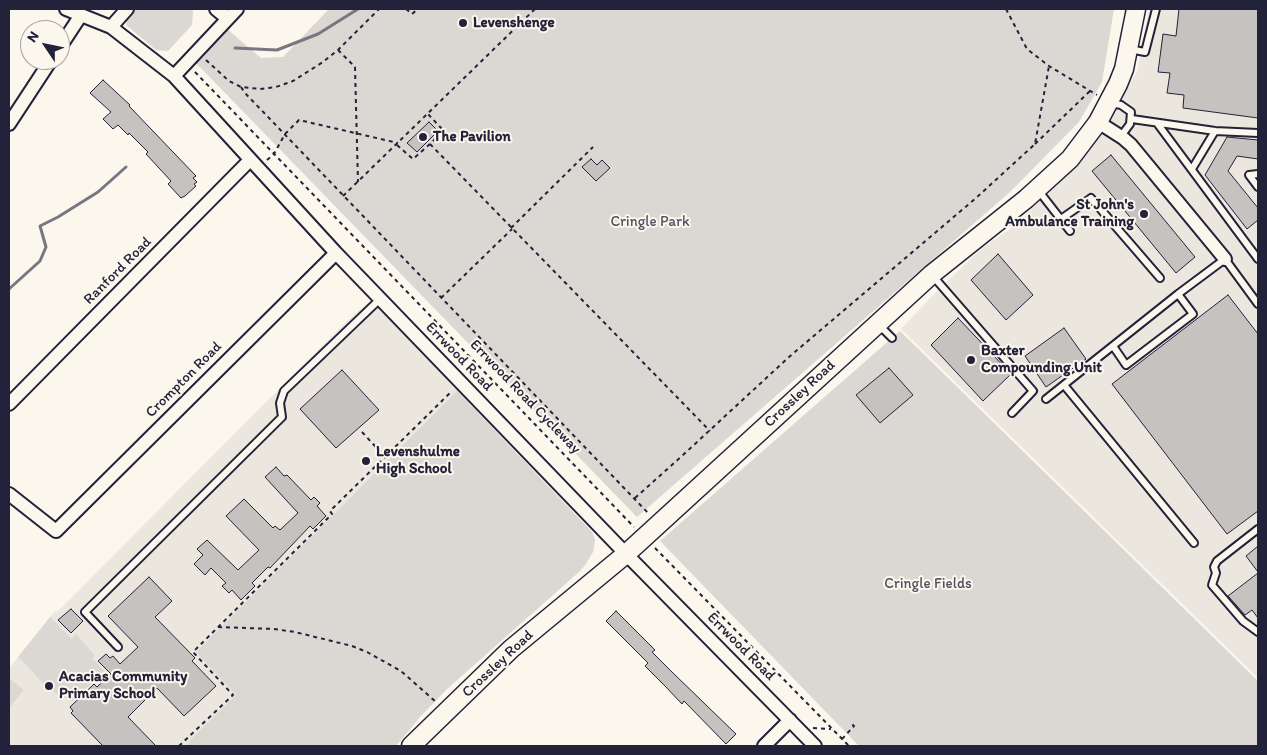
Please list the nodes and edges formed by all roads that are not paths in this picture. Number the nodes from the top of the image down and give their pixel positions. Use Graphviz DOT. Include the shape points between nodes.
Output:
graph roads {
  1 [pos="66,9"];
  2 [pos="127,9"];
  3 [pos="216,9"];
  4 [pos="1136,9"];
  5 [pos="1156,9"];
  6 [pos="232,13"];
  7 [pos="81,15"];
  8 [pos="111,28"];
  9 [pos="70,32"];
  10 [pos="1128,49"];
  11 [pos="44,70"];
  12 [pos="174,76"];
  13 [pos="1110,102"];
  14 [pos="1132,119"];
  15 [pos="1098,122"];
  16 [pos="1157,123"];
  17 [pos="9,124"];
  18 [pos="1215,131"];
  19 [pos="1258,133"];
  20 [pos="1121,136"];
  21 [pos="254,165"];
  22 [pos="1192,170"];
  23 [pos="1258,174"];
  24 [pos="1258,187"];
  25 [pos="1037,189"];
  26 [pos="1061,219"];
  27 [pos="1070,231"];
  28 [pos="336,253"];
  29 [pos="1258,259"];
  30 [pos="1226,260"];
  31 [pos="932,274"];
  32 [pos="1160,278"];
  33 [pos="1178,294"];
  34 [pos="380,299"];
  35 [pos="1258,304"];
  36 [pos="878,324"];
  37 [pos="892,338"];
  38 [pos="1113,346"];
  39 [pos="1064,385"];
  40 [pos="1046,399"];
  41 [pos="9,404"];
  42 [pos="1012,413"];
  43 [pos="9,494"];
  44 [pos="1258,529"];
  45 [pos="1194,543"];
  46 [pos="626,554"];
  47 [pos="1258,632"];
  48 [pos="118,647"];
  49 [pos="790,720"];
  50 [pos="411,746"];
  51 [pos="764,746"];
  52 [pos="815,746"];
  1 -- 7 [label="street, Errwood Road"];
  2 -- 8 [label="street"];
  3 -- 6 [label="street"];
  4 -- 10 [label="street, Crossley Road"];
  5 -- 10 [label="lane" via="1145,52"];
  6 -- 12 [label="street"];
  7 -- 8 [label="street, Errwood Road"];
  7 -- 9 [label="street"];
  8 -- 12 [label="street, Errwood Road"];
  10 -- 13 [label="street, Crossley Road" via="1124,69"];
  11 -- 17 [label="street"];
  12 -- 21 [label="street, Errwood Road"];
  13 -- 14 [label="lane" via="1127,108"];
  13 -- 15 [label="street, Crossley Road"];
  14 -- 16 [label="lane"];
  14 -- 20 [label="lane"];
  15 -- 20 [label="street"];
  15 -- 25 [label="street, Crossley Road" via="1070,159"];
  16 -- 18 [label="lane"];
  16 -- 22 [label="lane"];
  18 -- 19 [label="lane"];
  18 -- 22 [label="lane"];
  20 -- 30 [label="street"];
  21 -- 28 [label="street, Errwood Road"];
  21 -- 41 [label="street, Ranford Road"];
  22 -- 29 [label="lane"];
  23 -- 24 [label="lane" via="1249,175"];
  25 -- 26 [label="lane"];
  25 -- 31 [label="street, Crossley Road"];
  26 -- 27 [label="lane"];
  26 -- 32 [label="lane" via="1091,198"];
  28 -- 34 [label="street, Errwood Road"];
  28 -- 43 [label="street, Crompton Road" via="56,531"];
  30 -- 33 [label="lane"];
  30 -- 35 [label="lane"];
  31 -- 36 [label="street, Crossley Road"];
  31 -- 42 [label="lane" via="1033,391"];
  33 -- 38 [label="lane"];
  33 -- 38 [label="lane" via="1193,314 1126,365"];
  34 -- 46 [label="street, Errwood Road"];
  34 -- 48 [label="lane" via="284,391 280,403 282,417 85,612"];
  36 -- 37 [label="lane"];
  36 -- 46 [label="street, Crossley Road"];
  38 -- 39 [label="lane"];
  39 -- 40 [label="lane"];
  39 -- 45 [label="lane"];
  44 -- 47 [label="lane" via="1217,561 1212,585 1243,621"];
  46 -- 49 [label="street, Errwood Road"];
  46 -- 50 [label="street, Crossley Road" via="511,649"];
  49 -- 51 [label="street"];
  49 -- 52 [label="street, Errwood Road"];
}
